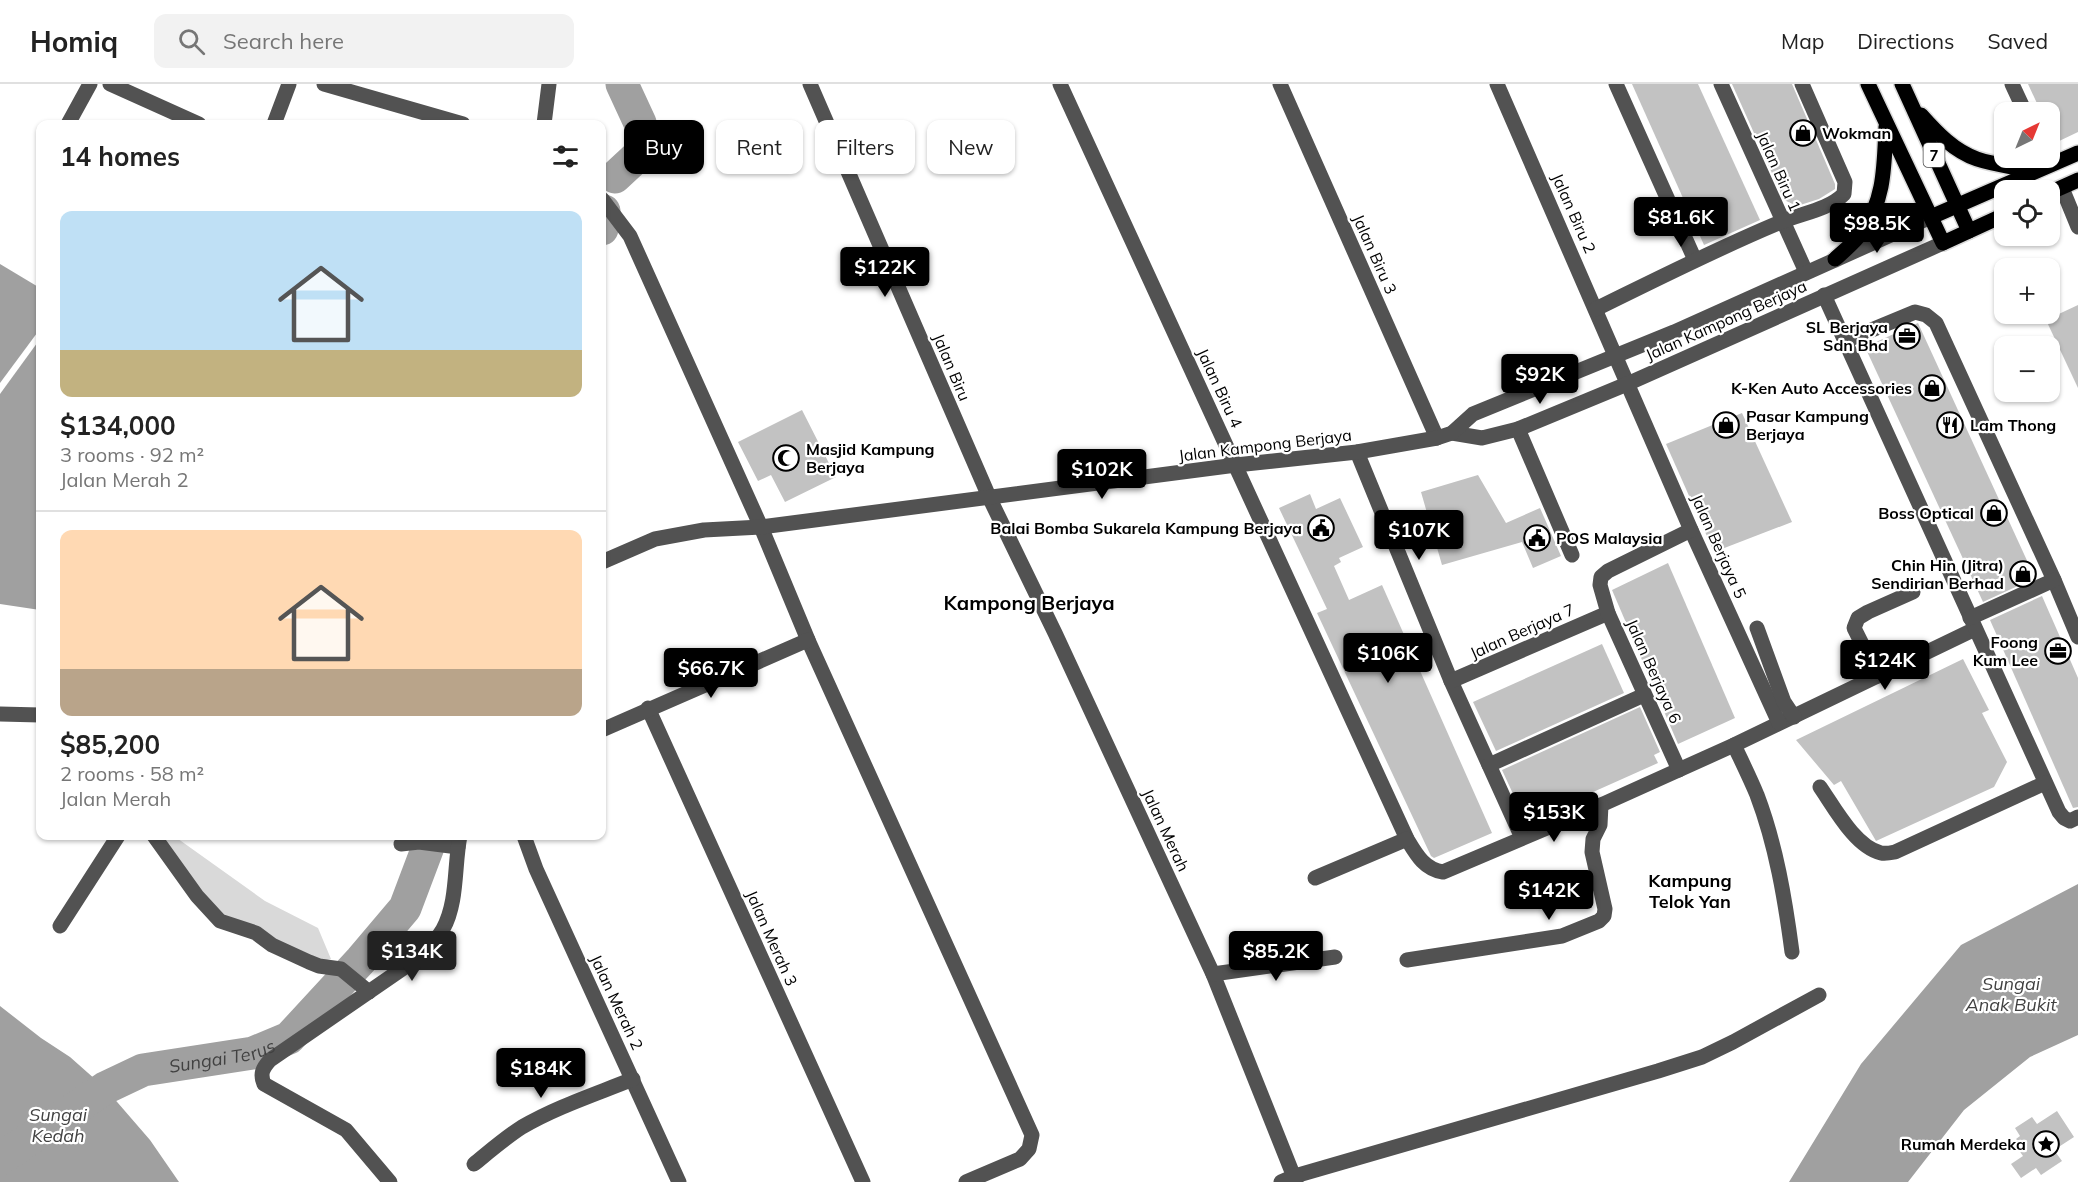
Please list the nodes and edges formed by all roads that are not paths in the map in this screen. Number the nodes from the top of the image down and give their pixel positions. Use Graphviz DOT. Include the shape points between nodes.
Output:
graph roads {
  1 [pos="90,84"];
  2 [pos="110,84"];
  3 [pos="289,84"];
  4 [pos="324,84"];
  5 [pos="549,84"];
  6 [pos="810,84"];
  7 [pos="1060,84"];
  8 [pos="1280,84"];
  9 [pos="1497,84"];
  10 [pos="1616,84"];
  11 [pos="1720,84"];
  12 [pos="1802,84"];
  13 [pos="1868,84"];
  14 [pos="1902,84"];
  15 [pos="2012,84"];
  16 [pos="2020,102"];
  17 [pos="1911,104"];
  18 [pos="70,120"];
  19 [pos="190,120"];
  20 [pos="276,120"];
  21 [pos="449,120"];
  22 [pos="544,120"];
  23 [pos="1887,124"];
  24 [pos="2078,153"];
  25 [pos="2060,158"];
  26 [pos="2037,168"];
  27 [pos="2033,171"];
  28 [pos="2078,180"];
  29 [pos="2060,189"];
  30 [pos="2060,199"];
  31 [pos="606,204"];
  32 [pos="1958,206"];
  33 [pos="1931,217"];
  34 [pos="1994,219"];
  35 [pos="1782,221"];
  36 [pos="2078,227"];
  37 [pos="1969,231"];
  38 [pos="1943,243"];
  39 [pos="1835,259"];
  40 [pos="1695,260"];
  41 [pos="1806,272"];
  42 [pos="1824,295"];
  43 [pos="1596,309"];
  44 [pos="1845,341"];
  45 [pos="1616,356"];
  46 [pos="1628,384"];
  47 [pos="1518,429"];
  48 [pos="1444,436"];
  49 [pos="1357,452"];
  50 [pos="1236,465"];
  51 [pos="990,499"];
  52 [pos="761,527"];
  53 [pos="1691,530"];
  54 [pos="1572,555"];
  55 [pos="606,560"];
  56 [pos="2054,580"];
  57 [pos="1913,592"];
  58 [pos="1608,613"];
  59 [pos="1973,623"];
  60 [pos="1756,628"];
  61 [pos="2078,637"];
  62 [pos="808,640"];
  63 [pos="1878,676"];
  64 [pos="1451,681"];
  65 [pos="1644,695"];
  66 [pos="648,708"];
  67 [pos="0,714"];
  68 [pos="36,715"];
  69 [pos="1786,720"];
  70 [pos="606,728"];
  71 [pos="1734,745"];
  72 [pos="1489,765"];
  73 [pos="1679,770"];
  74 [pos="2045,783"];
  75 [pos="1820,787"];
  76 [pos="1601,805"];
  77 [pos="2078,817"];
  78 [pos="1522,838"];
  79 [pos="1407,839"];
  80 [pos="115,840"];
  81 [pos="157,840"];
  82 [pos="526,840"];
  83 [pos="454,843"];
  84 [pos="401,844"];
  85 [pos="1316,878"];
  86 [pos="60,926"];
  87 [pos="1792,952"];
  88 [pos="1335,957"];
  89 [pos="1407,960"];
  90 [pos="1213,974"];
  91 [pos="365,988"];
  92 [pos="1819,996"];
  93 [pos="633,1079"];
  94 [pos="474,1164"];
  95 [pos="1296,1179"];
  96 [pos="390,1182"];
  97 [pos="679,1182"];
  98 [pos="863,1182"];
  99 [pos="966,1182"];
  100 [pos="1281,1182"];
  1 -- 18 [label="street"];
  2 -- 19 [label="street"];
  3 -- 20 [label="street"];
  4 -- 21 [label="street"];
  5 -- 22 [label="street"];
  6 -- 51 [label="street, Jalan Biru"];
  7 -- 50 [label="street, Jalan Biru 4"];
  8 -- 48 [label="street, Jalan Biru 3"];
  9 -- 43 [label="street, Jalan Biru 2"];
  10 -- 40 [label="street"];
  11 -- 35 [label="street, Jalan Biru 1"];
  12 -- 35 [label="street" via="1845,182 1844,194 1836,202"];
  13 -- 23 [label="main road, 7"];
  14 -- 17 [label="main road, 7"];
  15 -- 16 [label="street"];
  17 -- 27 [label="main road" via="1957,149 1977,159"];
  17 -- 32 [label="main road, 7"];
  23 -- 33 [label="main road, 7"];
  23 -- 39 [label="main road" via="1878,202 1861,234"];
  24 -- 25 [label="main road, Jalan Kampong Berjaya"];
  26 -- 27 [label="main road, Jalan Kampong Berjaya"];
  27 -- 32 [label="main road, Jalan Kampong Berjaya"];
  28 -- 29 [label="main road"];
  30 -- 36 [label="street"];
  31 -- 52 [label="street" via="630,236"];
  32 -- 33 [label="main road, Jalan Kampong Berjaya"];
  32 -- 37 [label="main road, 7"];
  33 -- 38 [label="main road, 7"];
  33 -- 39 [label="street, Jalan Kampong Berjaya"];
  34 -- 37 [label="main road"];
  35 -- 40 [label="street"];
  35 -- 41 [label="street, Jalan Biru 1"];
  37 -- 38 [label="main road"];
  38 -- 42 [label="street, Jalan Kampong Berjaya"];
  39 -- 41 [label="street, Jalan Kampong Berjaya"];
  40 -- 43 [label="street"];
  41 -- 45 [label="street, Jalan Kampong Berjaya"];
  42 -- 44 [label="street"];
  42 -- 46 [label="street, Jalan Kampong Berjaya"];
  43 -- 45 [label="street, Jalan Biru 2"];
  44 -- 56 [label="street" via="1915,312 1936,323"];
  44 -- 59 [label="street"];
  45 -- 46 [label="street, Jalan Berjaya 5"];
  45 -- 48 [label="street, Jalan Kampong Berjaya" via="1473,414"];
  46 -- 47 [label="street, Jalan Kampong Berjaya"];
  46 -- 53 [label="street, Jalan Berjaya 5"];
  47 -- 48 [label="street, Jalan Kampong Berjaya" via="1482,438"];
  47 -- 54 [label="street"];
  48 -- 49 [label="street, Jalan Kampong Berjaya"];
  49 -- 50 [label="street, Jalan Kampong Berjaya"];
  49 -- 64 [label="street"];
  50 -- 51 [label="street, Jalan Kampong Berjaya"];
  50 -- 79 [label="street, Jalan Biru 4"];
  51 -- 52 [label="street, Jalan Kampong Berjaya"];
  51 -- 90 [label="street, Jalan Merah"];
  52 -- 55 [label="street, Jalan Kampong Berjaya" via="704,530 656,539"];
  52 -- 62 [label="street"];
  53 -- 58 [label="street, Jalan Berjaya 6" via="1601,577"];
  53 -- 69 [label="street, Jalan Berjaya 5"];
  56 -- 59 [label="street"];
  56 -- 61 [label="street"];
  57 -- 63 [label="street" via="1858,618 1854,628"];
  58 -- 64 [label="street, Jalan Berjaya 7"];
  58 -- 65 [label="street, Jalan Berjaya 6"];
  59 -- 63 [label="street"];
  59 -- 74 [label="street"];
  60 -- 69 [label="street" via="1784,702"];
  62 -- 66 [label="street"];
  62 -- 99 [label="street" via="1032,1135 1029,1149 1020,1159"];
  63 -- 69 [label="street"];
  64 -- 72 [label="street"];
  65 -- 72 [label="street"];
  65 -- 73 [label="street, Jalan Berjaya 6"];
  66 -- 70 [label="street"];
  66 -- 98 [label="street, Jalan Merah 3"];
  67 -- 68 [label="street"];
  69 -- 71 [label="street"];
  71 -- 73 [label="street"];
  71 -- 87 [label="street" via="1757,796 1777,862"];
  72 -- 78 [label="street"];
  73 -- 76 [label="street"];
  74 -- 75 [label="street" via="1895,852 1882,854 1857,838"];
  74 -- 77 [label="street" via="2064,818"];
  76 -- 78 [label="street"];
  76 -- 89 [label="street" via="1592,852 1605,909 1599,921 1562,936"];
  78 -- 79 [label="street, Jalan Biru 4" via="1443,872 1428,867"];
  79 -- 85 [label="street"];
  80 -- 86 [label="street"];
  81 -- 91 [label="street" via="220,921 256,933 272,945 319,966 341,969"];
  82 -- 93 [label="street, Jalan Merah 2"];
  83 -- 84 [label="street"];
  83 -- 91 [label="street" via="450,910 443,929 418,958"];
  88 -- 90 [label="street"];
  90 -- 95 [label="street, Jalan Merah"];
  91 -- 96 [label="street" via="270,1060 261,1076 264,1084 346,1130"];
  92 -- 95 [label="street" via="1702,1057"];
  93 -- 94 [label="street" via="523,1127"];
  93 -- 97 [label="street, Jalan Merah 2"];
  95 -- 100 [label="street"];
}
